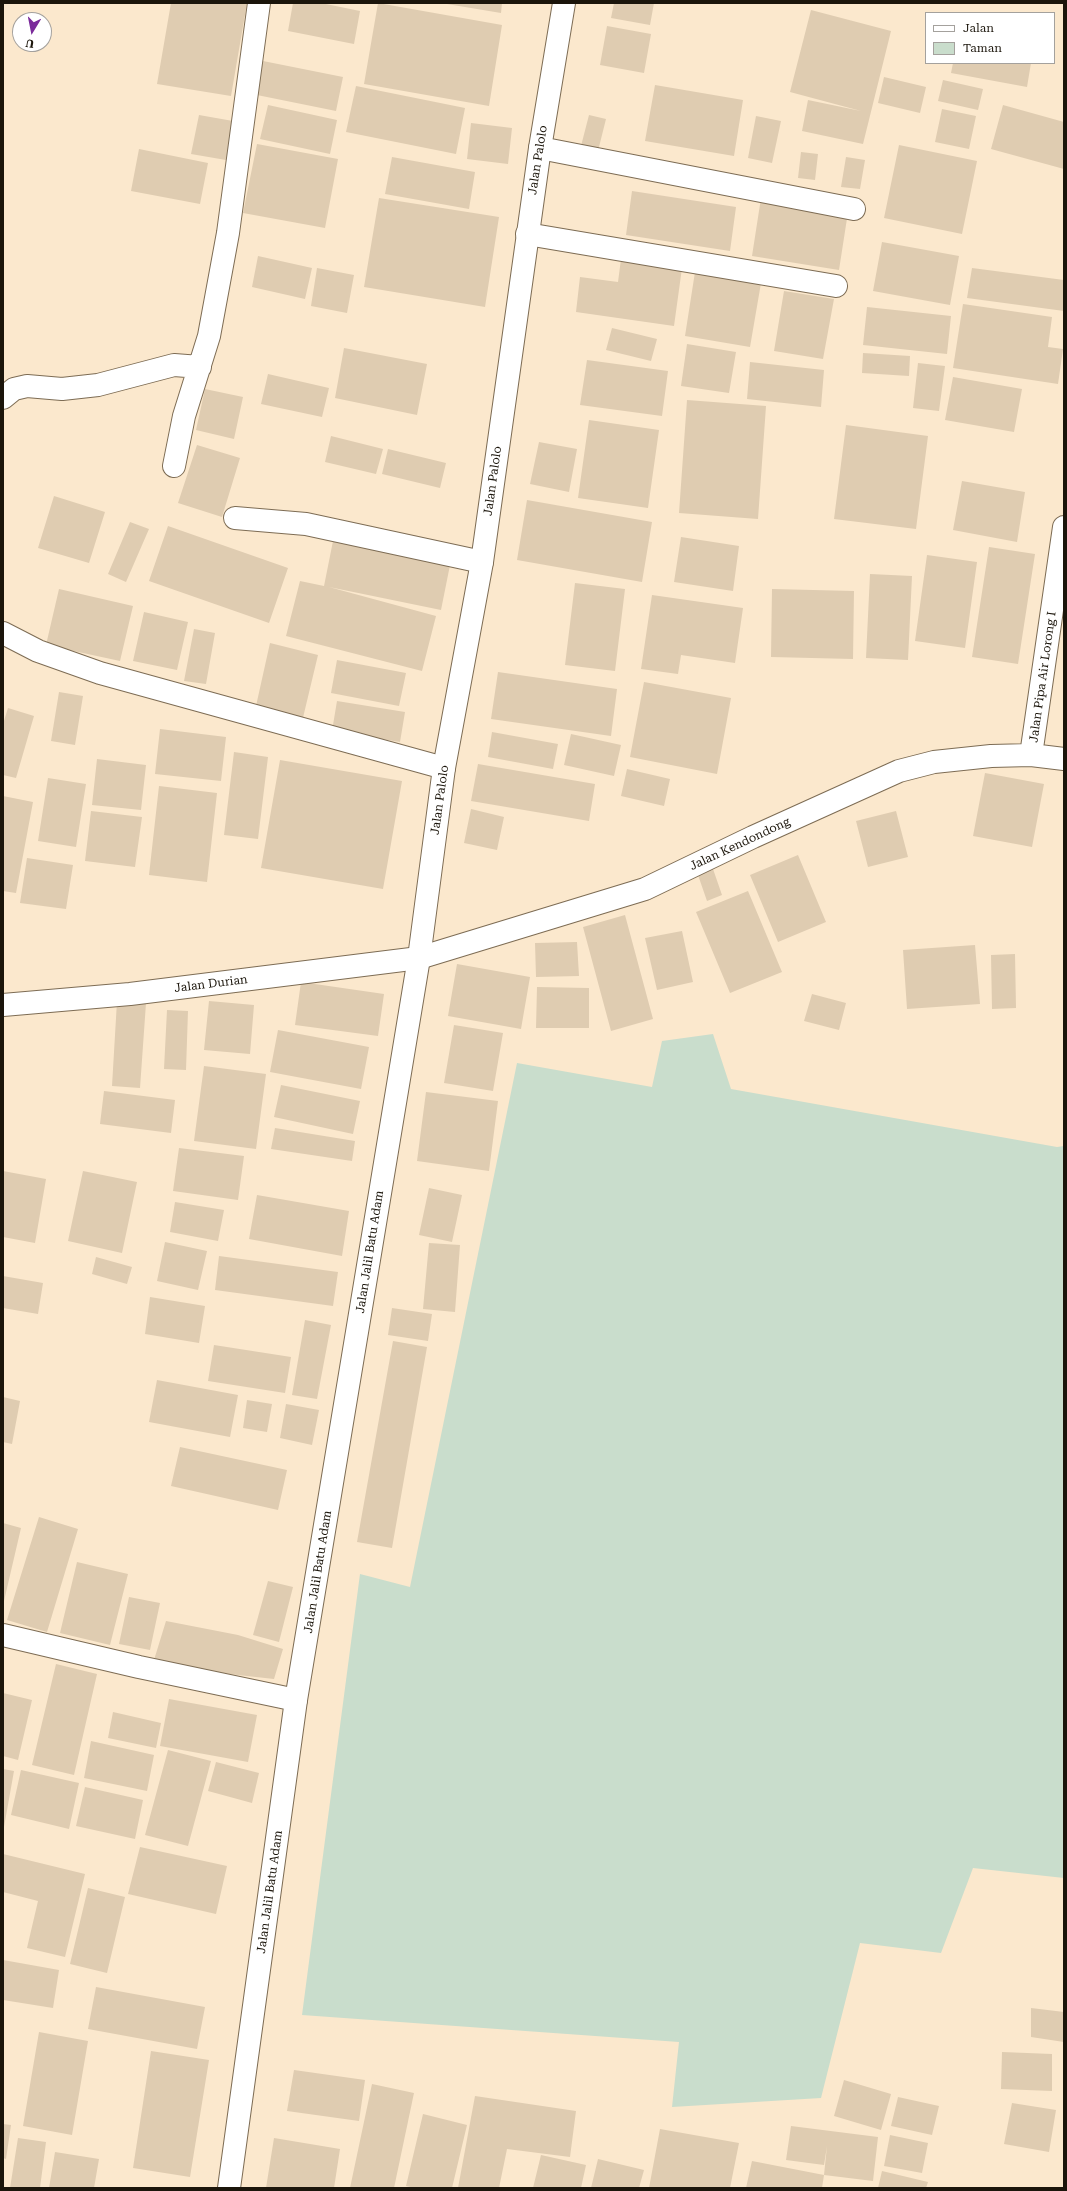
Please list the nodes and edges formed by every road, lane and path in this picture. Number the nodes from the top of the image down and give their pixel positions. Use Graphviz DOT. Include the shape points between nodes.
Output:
graph roads {
  1 [pos="259,3"];
  2 [pos="564,3"];
  3 [pos="540,148"];
  4 [pos="854,209"];
  5 [pos="527,234"];
  6 [pos="836,286"];
  7 [pos="200,367"];
  8 [pos="3,398"];
  9 [pos="174,466"];
  10 [pos="235,518"];
  11 [pos="1064,527"];
  12 [pos="482,562"];
  13 [pos="3,633"];
  14 [pos="1031,755"];
  15 [pos="1064,759"];
  16 [pos="444,768"];
  17 [pos="419,958"];
  18 [pos="3,1005"];
  19 [pos="3,1635"];
  20 [pos="296,1700"];
  21 [pos="229,2188"];
  1 -- 7 [label="street" via="228,233 209,336"];
  2 -- 3 [label="street, Jalan Palolo"];
  3 -- 4 [label="street"];
  3 -- 5 [label="street, Jalan Palolo"];
  5 -- 6 [label="street"];
  5 -- 12 [label="street, Jalan Palolo"];
  7 -- 8 [label="street" via="174,365 98,385 62,389 27,386 14,389"];
  7 -- 9 [label="street" via="184,416"];
  10 -- 12 [label="street" via="306,524"];
  11 -- 14 [label="street, Jalan Pipa Air Lorong I"];
  12 -- 16 [label="street, Jalan Palolo"];
  13 -- 16 [label="street" via="38,652 100,673"];
  14 -- 15 [label="street, Jalan Kendondong"];
  14 -- 17 [label="street, Jalan Kendondong" via="934,762 899,771 645,889"];
  16 -- 17 [label="street, Jalan Palolo"];
  17 -- 18 [label="street, Jalan Durian" via="130,994"];
  17 -- 20 [label="street, Jalan Jalil Batu Adam"];
  19 -- 20 [label="street"];
  20 -- 21 [label="street, Jalan Jalil Batu Adam"];
}
